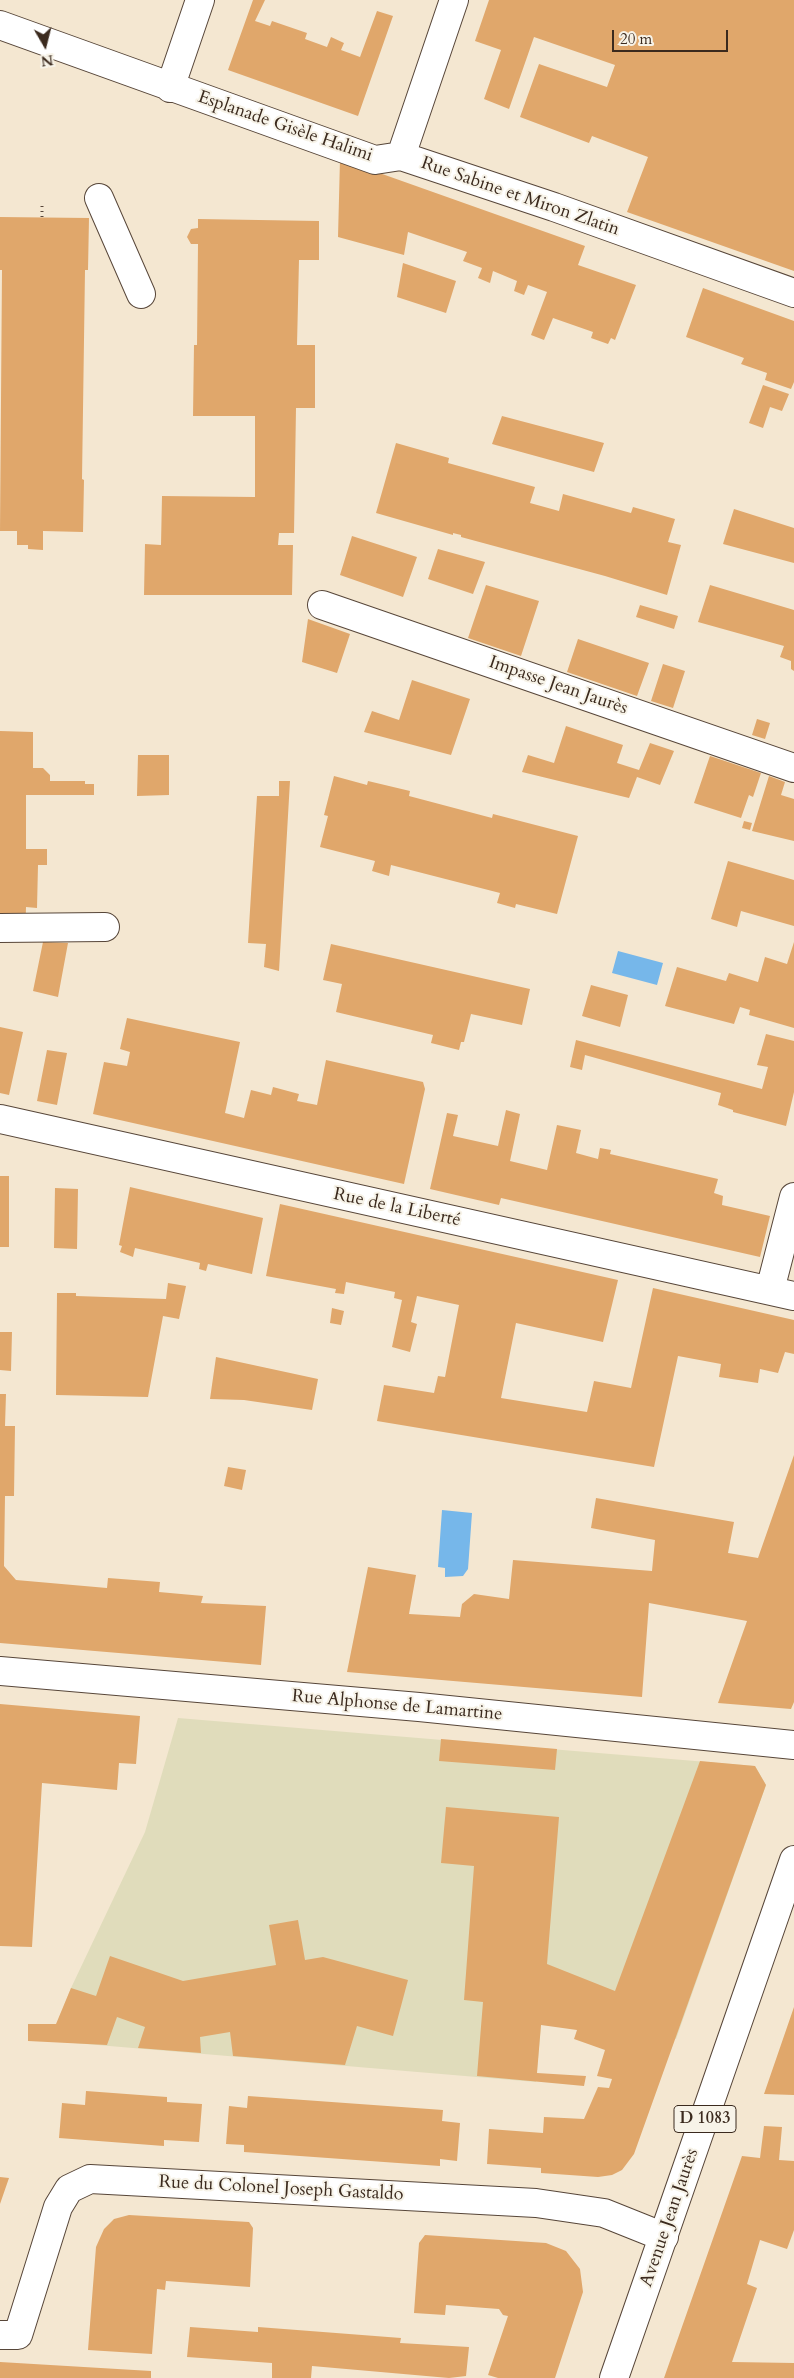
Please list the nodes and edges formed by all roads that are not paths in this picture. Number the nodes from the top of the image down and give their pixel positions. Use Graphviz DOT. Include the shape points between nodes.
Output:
graph roads {
  1 [pos="200,0"];
  2 [pos="454,0"];
  3 [pos="0,25"];
  4 [pos="170,88"];
  5 [pos="402,156"];
  6 [pos="99,198"];
  7 [pos="794,293"];
  8 [pos="141,294"];
  9 [pos="322,605"];
  10 [pos="794,768"];
  11 [pos="105,927"];
  12 [pos="0,928"];
  13 [pos="0,1119"];
  14 [pos="794,1197"];
  15 [pos="782,1293"];
  16 [pos="0,1671"];
  17 [pos="794,1745"];
  18 [pos="794,1860"];
  19 [pos="664,2237"];
  20 [pos="0,2335"];
  21 [pos="614,2378"];
  1 -- 4 [label="street"];
  2 -- 5 [label="street, Rue Sabine et Miron Zlatin"];
  3 -- 4 [label="street, Esplanade Gisèle Halimi"];
  4 -- 5 [label="street, Esplanade Gisèle Halimi" via="375,160"];
  5 -- 7 [label="street, Rue Sabine et Miron Zlatin"];
  6 -- 8 [label="street"];
  9 -- 10 [label="street, Impasse Jean Jaurès"];
  11 -- 12 [label="street"];
  13 -- 15 [label="street, Rue de la Liberté"];
  14 -- 15 [label="street"];
  16 -- 17 [label="street, Rue Alphonse de Lamartine" via="419,1707"];
  18 -- 19 [label="street, Avenue Jean Jaurès / D 1083"];
  19 -- 20 [label="street, Rue du Colonel Joseph Gastaldo" via="604,2214 536,2203 90,2179 69,2189 58,2207 18,2335"];
  19 -- 21 [label="street, Avenue Jean Jaurès / D 1083"];
}
